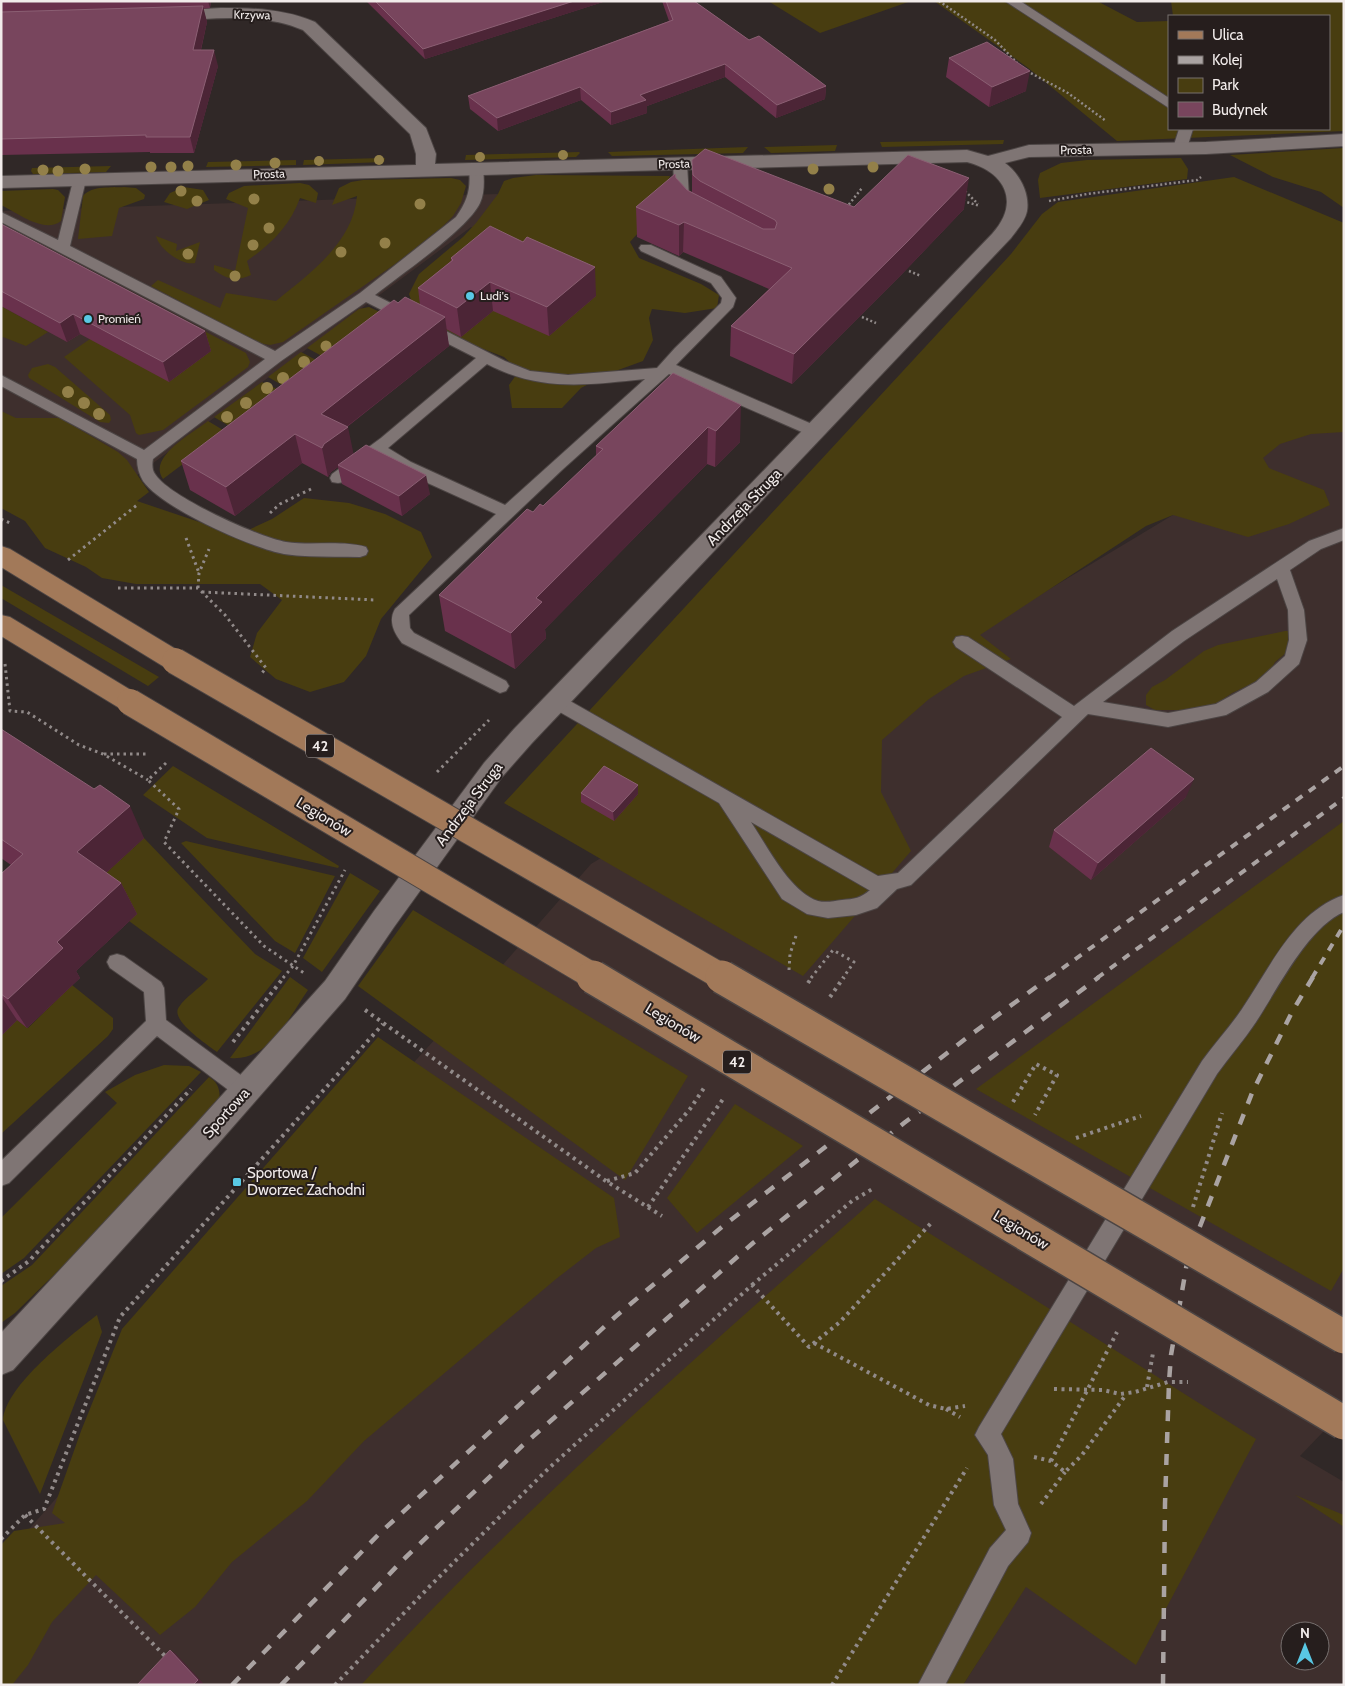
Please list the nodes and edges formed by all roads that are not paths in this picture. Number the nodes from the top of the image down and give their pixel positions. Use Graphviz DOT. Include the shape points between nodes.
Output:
graph roads {
  1 [pos="1011,1"];
  2 [pos="152,17"];
  3 [pos="1168,103"];
  4 [pos="1186,130"];
  5 [pos="1344,140"];
  6 [pos="1180,148"];
  7 [pos="987,162"];
  8 [pos="680,164"];
  9 [pos="476,168"];
  10 [pos="425,170"];
  11 [pos="79,180"];
  12 [pos="1,182"];
  13 [pos="1,216"];
  14 [pos="693,216"];
  15 [pos="63,248"];
  16 [pos="646,248"];
  17 [pos="365,296"];
  18 [pos="486,357"];
  19 [pos="276,358"];
  20 [pos="664,370"];
  21 [pos="1,380"];
  22 [pos="816,432"];
  23 [pos="378,449"];
  24 [pos="145,457"];
  25 [pos="338,478"];
  26 [pos="507,512"];
  27 [pos="1344,534"];
  28 [pos="360,551"];
  29 [pos="1,555"];
  30 [pos="1281,568"];
  31 [pos="1,624"];
  32 [pos="962,642"];
  33 [pos="500,686"];
  34 [pos="557,702"];
  35 [pos="1080,711"];
  36 [pos="723,797"];
  37 [pos="432,853"];
  38 [pos="891,883"];
  39 [pos="1344,903"];
  40 [pos="117,962"];
  41 [pos="156,1024"];
  42 [pos="246,1091"];
  43 [pos="1,1176"];
  44 [pos="1344,1337"];
  45 [pos="1,1358"];
  46 [pos="1344,1423"];
  47 [pos="988,1435"];
  48 [pos="931,1685"];
  1 -- 3 [label="lane"];
  2 -- 10 [label="street, Krzywa" via="272,14 303,22 419,132 426,154"];
  4 -- 6 [label="lane"];
  5 -- 6 [label="street, Prosta" via="1253,147"];
  6 -- 7 [label="street, Prosta" via="1029,151"];
  7 -- 8 [label="street, Prosta" via="967,156 935,156"];
  7 -- 22 [label="street, Andrzeja Struga" via="1003,170 1016,189 1017,210 1004,233"];
  8 -- 9 [label="street, Prosta"];
  8 -- 14 [label="lane" via="684,207"];
  9 -- 10 [label="street, Prosta"];
  9 -- 17 [label="lane" via="474,202 461,220"];
  10 -- 11 [label="street, Prosta"];
  11 -- 12 [label="street, Prosta"];
  11 -- 15 [label="lane"];
  13 -- 15 [label="lane"];
  15 -- 19 [label="lane"];
  16 -- 20 [label="lane" via="716,280 729,298 728,304"];
  17 -- 18 [label="lane"];
  17 -- 19 [label="lane"];
  18 -- 20 [label="lane" via="507,369 542,379 567,380"];
  18 -- 23 [label="lane"];
  19 -- 24 [label="lane"];
  20 -- 22 [label="lane"];
  20 -- 26 [label="lane"];
  21 -- 24 [label="lane"];
  22 -- 34 [label="street, Andrzeja Struga"];
  23 -- 25 [label="lane"];
  23 -- 26 [label="lane" via="405,466"];
  24 -- 28 [label="lane" via="144,466 149,477 174,499 244,535 283,548"];
  26 -- 33 [label="lane" via="401,613 401,630 408,638"];
  27 -- 30 [label="lane" via="1315,546"];
  29 -- 44 [label="main road, 42, bridge" via="175,662"];
  30 -- 35 [label="lane" via="1178,636"];
  30 -- 35 [label="lane" via="1296,610 1298,640 1292,659 1262,687 1220,710 1168,720 1126,712"];
  31 -- 46 [label="main road, Legionów / 42, bridge"];
  32 -- 35 [label="lane"];
  34 -- 36 [label="lane"];
  34 -- 37 [label="street, Andrzeja Struga" via="493,770"];
  35 -- 38 [label="lane" via="904,879"];
  36 -- 38 [label="lane" via="876,884"];
  36 -- 38 [label="lane" via="789,893 814,908 856,907 870,902"];
  37 -- 42 [label="street, Sportowa" via="335,990"];
  39 -- 47 [label="lane" via="1336,904 1319,918 1294,946 1247,1018 1212,1063"];
  40 -- 41 [label="lane" via="154,988"];
  41 -- 42 [label="lane"];
  41 -- 43 [label="lane"];
  42 -- 45 [label="street, Sportowa"];
  47 -- 48 [label="lane" via="1001,1456 1007,1506 1019,1533 1000,1557"];
}
